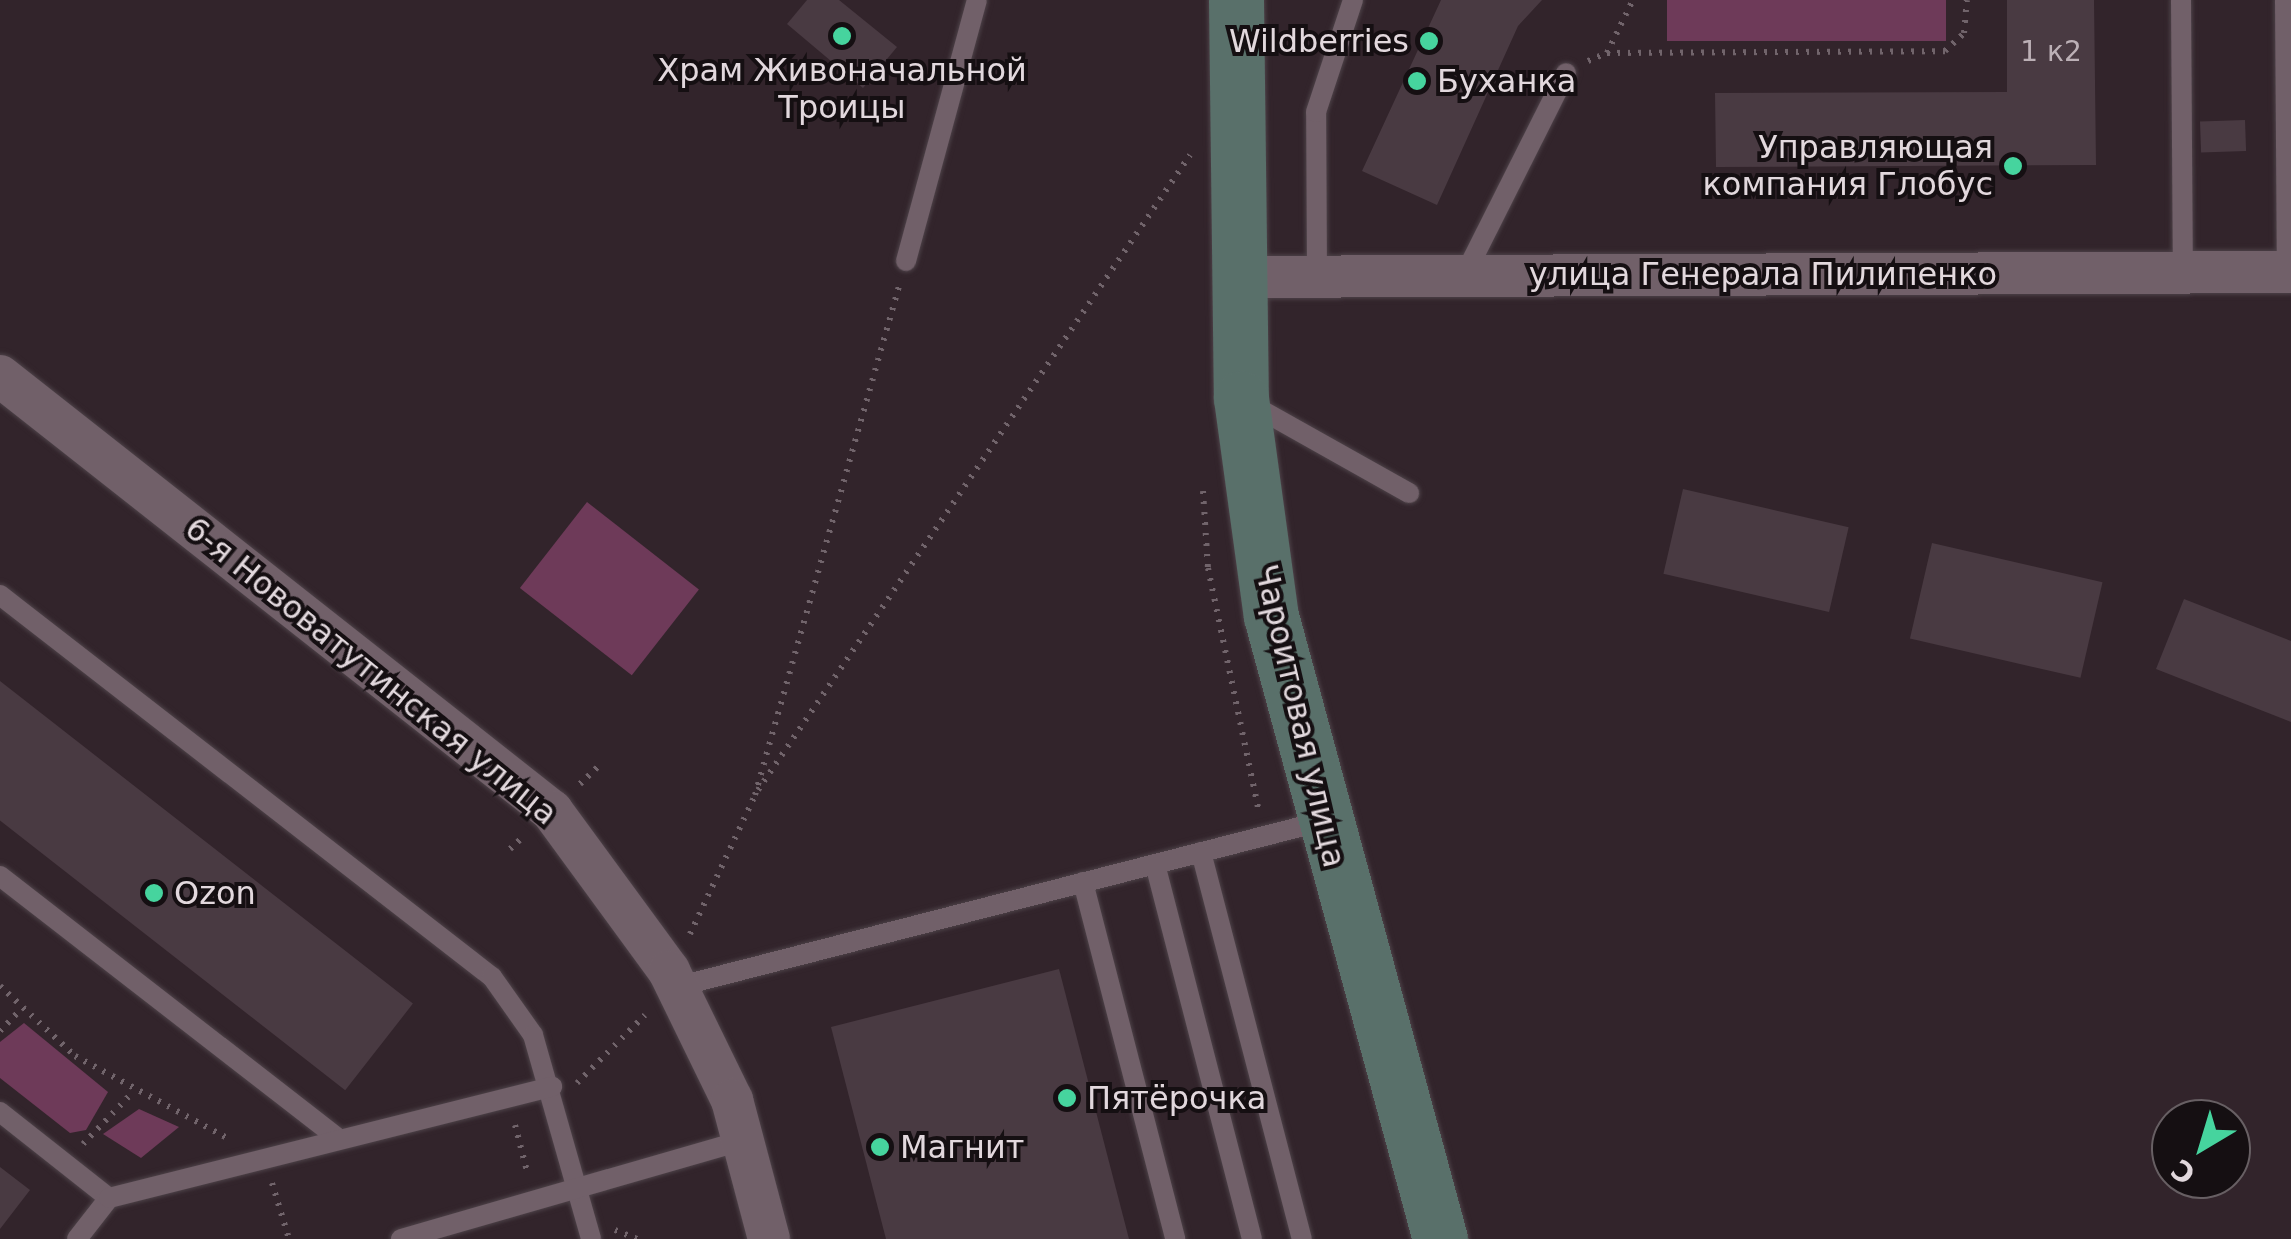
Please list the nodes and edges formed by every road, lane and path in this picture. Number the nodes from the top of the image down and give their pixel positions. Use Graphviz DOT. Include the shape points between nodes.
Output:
graph roads {
  1 [pos="977,0"];
  2 [pos="1236,0"];
  3 [pos="1353,0"];
  4 [pos="1633,0"];
  5 [pos="1967,0"];
  6 [pos="2181,0"];
  7 [pos="2285,0"];
  8 [pos="1566,74"];
  9 [pos="1196,146"];
  10 [pos="906,261"];
  11 [pos="2183,272"];
  12 [pos="2289,272"];
  13 [pos="1317,276"];
  14 [pos="1464,276"];
  15 [pos="1236,277"];
  16 [pos="0,376"];
  17 [pos="1241,398"];
  18 [pos="1409,493"];
  19 [pos="0,594"];
  20 [pos="755,795"];
  21 [pos="1322,820"];
  22 [pos="1202,852"];
  23 [pos="1155,864"];
  24 [pos="0,876"];
  25 [pos="1083,882"];
  26 [pos="708,901"];
  27 [pos="0,986"];
  28 [pos="676,987"];
  29 [pos="21,1009"];
  30 [pos="0,1031"];
  31 [pos="633,1035"];
  32 [pos="552,1088"];
  33 [pos="133,1092"];
  34 [pos="508,1098"];
  35 [pos="0,1112"];
  36 [pos="340,1140"];
  37 [pos="743,1140"];
  38 [pos="264,1159"];
  39 [pos="64,1163"];
  40 [pos="577,1184"];
  41 [pos="533,1196"];
  42 [pos="110,1198"];
  43 [pos="77,1239"];
  44 [pos="289,1239"];
  45 [pos="400,1239"];
  46 [pos="591,1239"];
  47 [pos="769,1239"];
  48 [pos="1175,1239"];
  49 [pos="1252,1239"];
  50 [pos="1302,1239"];
  51 [pos="1440,1239"];
  1 -- 10 [label="lane"];
  2 -- 15 [label="street, Чароитовая улица"];
  3 -- 13 [label="lane" via="1316,112"];
  4 -- 5 [label="path" via="1607,53 1945,51 1964,33"];
  6 -- 11 [label="lane"];
  7 -- 12 [label="lane"];
  8 -- 14 [label="lane"];
  9 -- 20 [label="path"];
  10 -- 20 [label="path"];
  11 -- 12 [label="street, улица Генерала Пилипенко"];
  11 -- 14 [label="street, улица Генерала Пилипенко"];
  13 -- 14 [label="street, улица Генерала Пилипенко"];
  13 -- 15 [label="street, улица Генерала Пилипенко"];
  15 -- 17 [label="street, Чароитовая улица"];
  16 -- 28 [label="street, 6-я Нововатутинская улица" via="552,811 638,920"];
  17 -- 18 [label="lane"];
  17 -- 21 [label="street, Чароитовая улица" via="1271,616"];
  19 -- 32 [label="lane" via="492,977 533,1036"];
  20 -- 26 [label="path"];
  21 -- 22 [label="lane"];
  21 -- 51 [label="street, Чароитовая улица"];
  22 -- 23 [label="lane"];
  22 -- 50 [label="lane"];
  23 -- 25 [label="lane"];
  23 -- 49 [label="lane"];
  24 -- 36 [label="lane"];
  25 -- 28 [label="lane"];
  25 -- 48 [label="lane"];
  27 -- 29 [label="path"];
  28 -- 37 [label="street, 6-я Нововатутинская улица"];
  29 -- 30 [label="path"];
  29 -- 33 [label="path"];
  31 -- 32 [label="path" via="580,1082"];
  32 -- 34 [label="lane"];
  32 -- 40 [label="lane"];
  33 -- 38 [label="path"];
  33 -- 39 [label="path"];
  34 -- 36 [label="lane"];
  34 -- 41 [label="path"];
  35 -- 39 [label="lane"];
  36 -- 38 [label="lane"];
  37 -- 40 [label="lane"];
  37 -- 47 [label="street, 6-я Нововатутинская улица"];
  38 -- 42 [label="lane"];
  38 -- 44 [label="path"];
  39 -- 42 [label="lane"];
  40 -- 41 [label="lane"];
  40 -- 46 [label="lane"];
  41 -- 45 [label="lane"];
  42 -- 43 [label="lane"];
}
